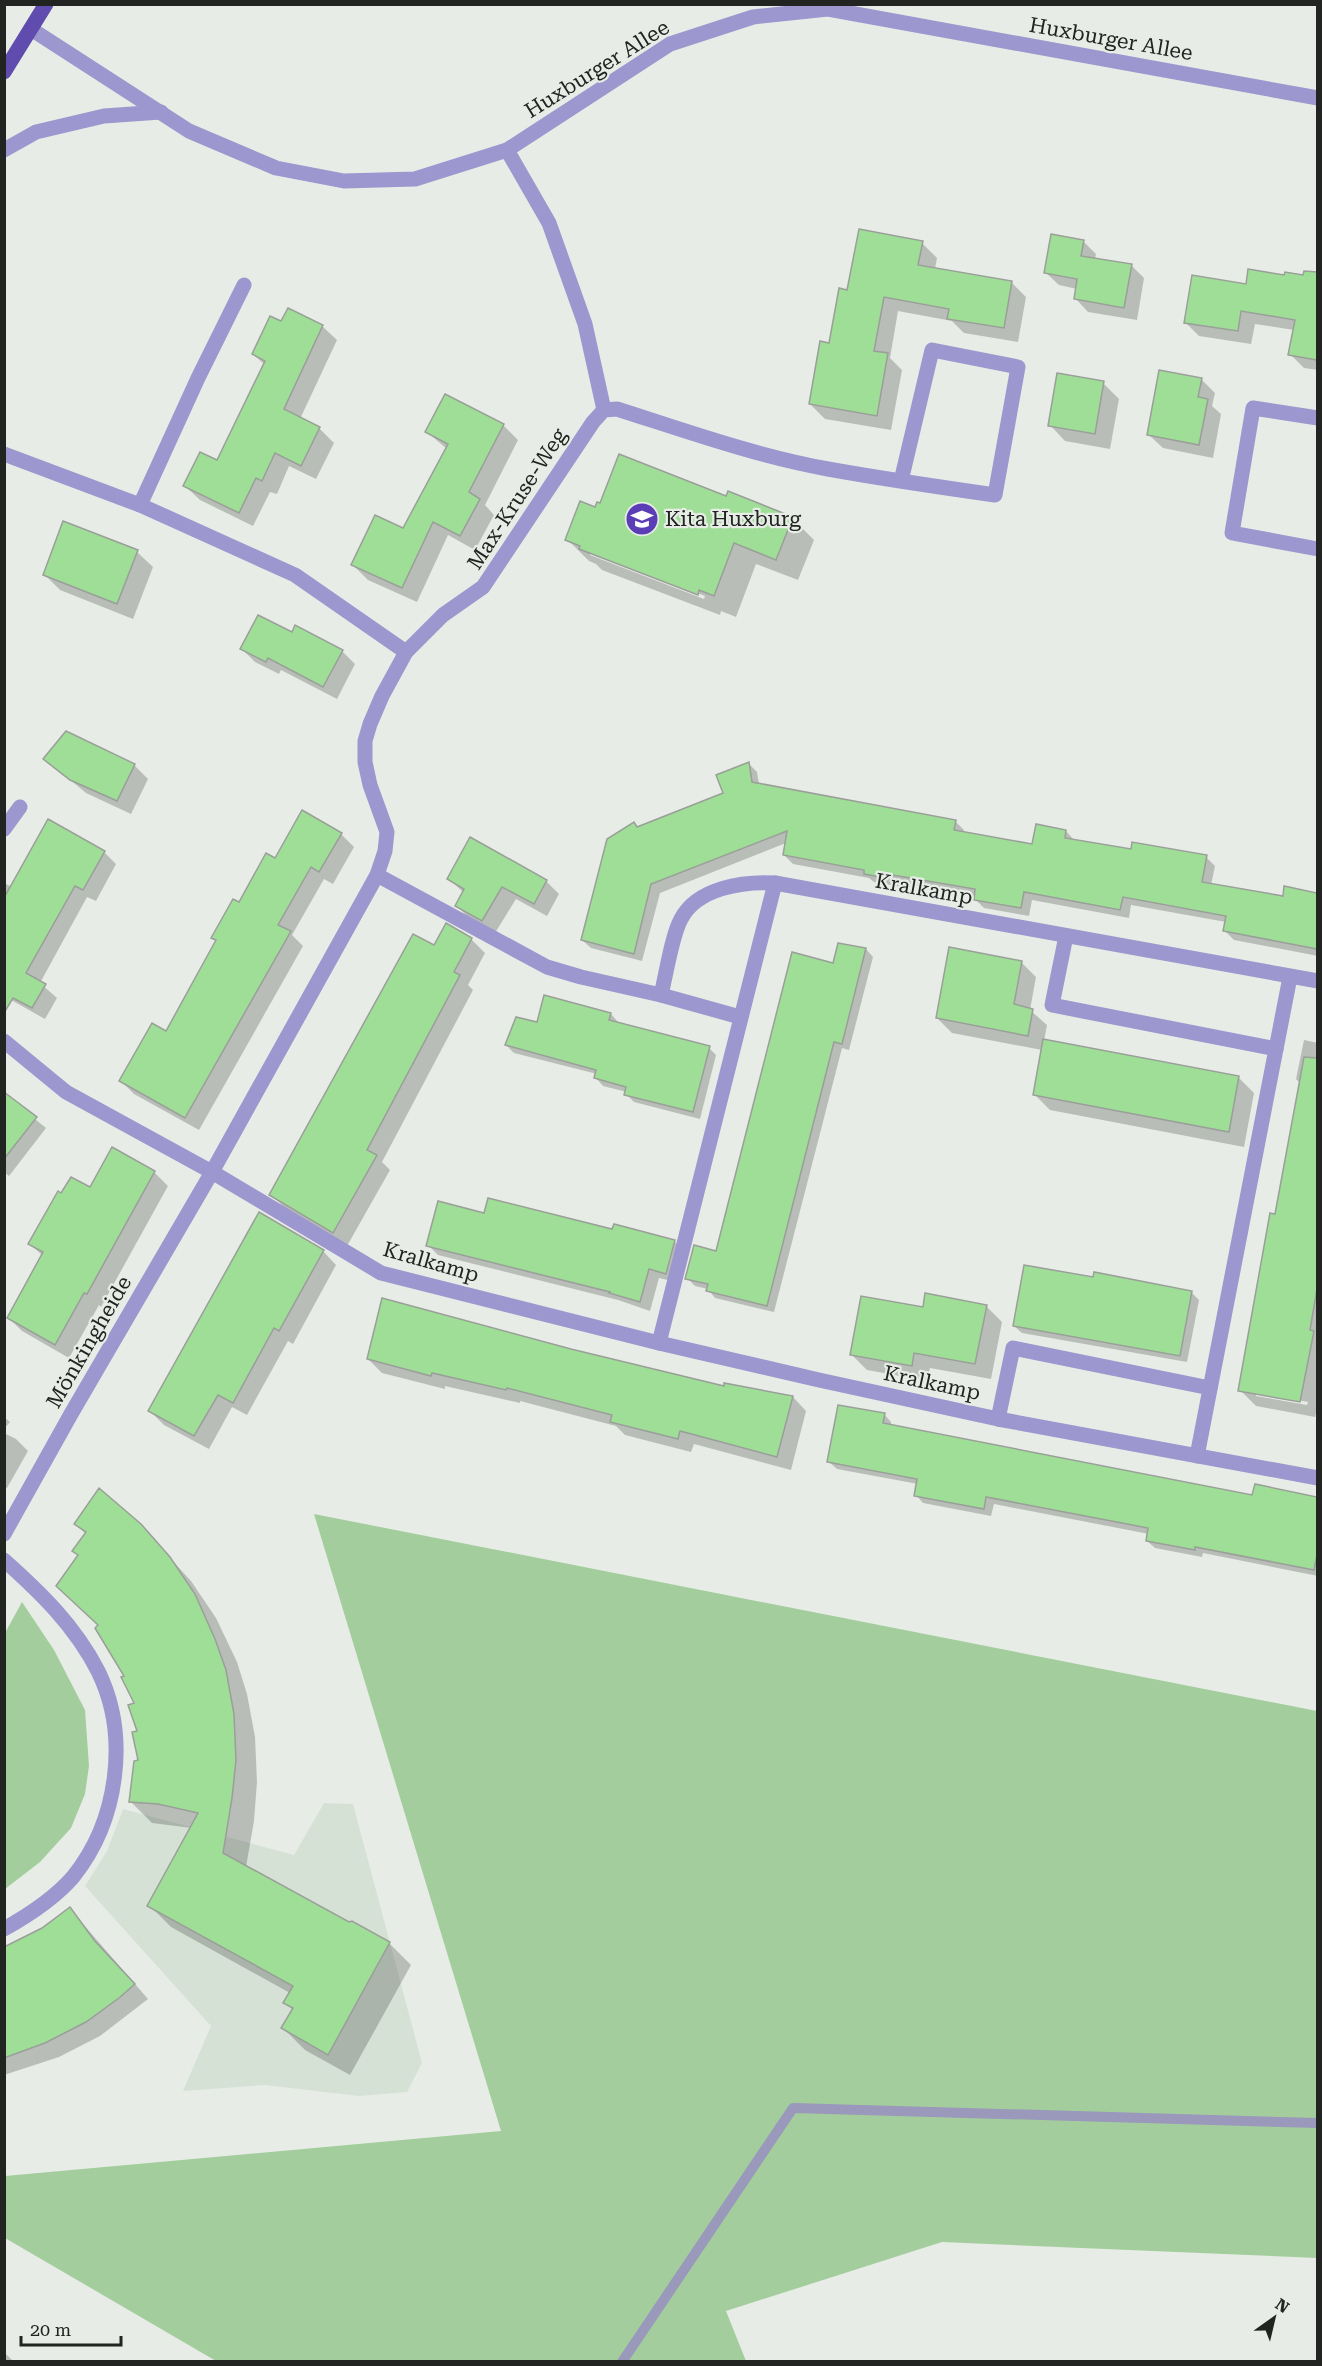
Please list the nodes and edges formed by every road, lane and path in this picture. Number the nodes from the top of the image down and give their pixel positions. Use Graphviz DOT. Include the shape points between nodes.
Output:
graph roads {
  1 [pos="46,4"];
  2 [pos="828,7"];
  3 [pos="31,29"];
  4 [pos="4,72"];
  5 [pos="1317,98"];
  6 [pos="161,112"];
  7 [pos="4,150"];
  8 [pos="507,150"];
  9 [pos="244,285"];
  10 [pos="604,410"];
  11 [pos="1317,418"];
  12 [pos="4,454"];
  13 [pos="901,481"];
  14 [pos="140,505"];
  15 [pos="1317,549"];
  16 [pos="406,652"];
  17 [pos="20,807"];
  18 [pos="4,829"];
  19 [pos="377,875"];
  20 [pos="775,883"];
  21 [pos="1066,936"];
  22 [pos="1290,977"];
  23 [pos="1317,981"];
  24 [pos="661,994"];
  25 [pos="740,1017"];
  26 [pos="4,1041"];
  27 [pos="1276,1050"];
  28 [pos="212,1172"];
  29 [pos="659,1343"];
  30 [pos="1210,1389"];
  31 [pos="998,1419"];
  32 [pos="1197,1456"];
  33 [pos="1317,1478"];
  34 [pos="4,1534"];
  35 [pos="4,1560"];
  36 [pos="4,1929"];
  1 -- 3 [label="main road"];
  2 -- 5 [label="street, Huxburger Allee"];
  2 -- 8 [label="street, Huxburger Allee" via="753,17 670,44"];
  3 -- 4 [label="main road"];
  3 -- 6 [label="street, Huxburger Allee"];
  6 -- 7 [label="street" via="104,116 36,132"];
  6 -- 8 [label="street, Huxburger Allee" via="189,131 276,168 344,181 415,179"];
  8 -- 10 [label="street" via="549,223 585,324"];
  9 -- 14 [label="street"];
  10 -- 13 [label="street" via="617,409 826,469"];
  10 -- 16 [label="street, Max-Kruse-Weg" via="483,587 443,615"];
  11 -- 15 [label="street" via="1253,408 1232,533"];
  12 -- 14 [label="street"];
  13 -- 13 [label="street" via="995,495 1018,367 932,350"];
  14 -- 16 [label="street" via="295,574"];
  16 -- 19 [label="street, Max-Kruse-Weg" via="374,714 365,741 370,785 387,832"];
  17 -- 18 [label="street"];
  19 -- 24 [label="street" via="547,967"];
  19 -- 28 [label="street, Mönkingheide"];
  20 -- 21 [label="street, Kralkamp"];
  20 -- 24 [label="street, Kralkamp" via="752,882 713,892 691,904 680,920"];
  20 -- 25 [label="street"];
  21 -- 22 [label="street, Kralkamp"];
  21 -- 27 [label="street" via="1052,1005"];
  22 -- 23 [label="street, Kralkamp"];
  22 -- 27 [label="street"];
  24 -- 25 [label="street"];
  25 -- 29 [label="street"];
  26 -- 28 [label="street" via="66,1092"];
  27 -- 30 [label="street"];
  28 -- 29 [label="street, Kralkamp" via="381,1273"];
  28 -- 34 [label="street, Mönkingheide"];
  29 -- 31 [label="street, Kralkamp"];
  30 -- 31 [label="street" via="1013,1348"];
  30 -- 32 [label="street"];
  31 -- 32 [label="street, Kralkamp"];
  32 -- 33 [label="street, Kralkamp"];
  35 -- 36 [label="street" via="51,1603 80,1640 109,1701 116,1736 115,1775 106,1816 92,1848 53,1898"];
}
